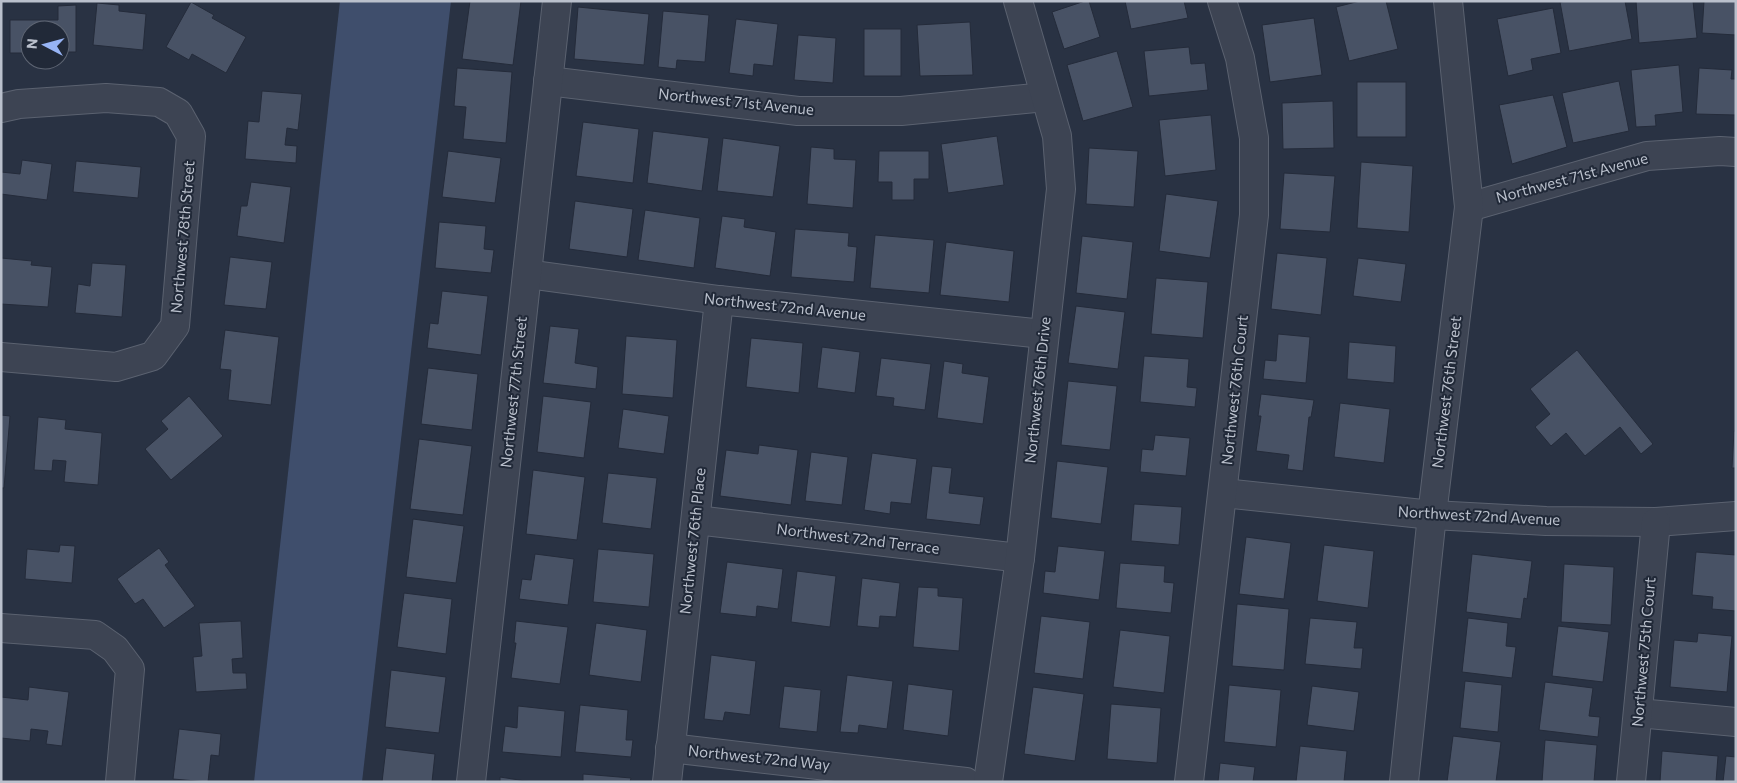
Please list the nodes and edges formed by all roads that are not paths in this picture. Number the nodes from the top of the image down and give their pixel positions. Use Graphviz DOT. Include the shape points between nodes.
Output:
graph roads {
  1 [pos="557,1"];
  2 [pos="1018,1"];
  3 [pos="1222,1"];
  4 [pos="1448,1"];
  5 [pos="548,81"];
  6 [pos="1045,97"];
  7 [pos="1,108"];
  8 [pos="1736,152"];
  9 [pos="1468,207"];
  10 [pos="527,274"];
  11 [pos="719,300"];
  12 [pos="1043,334"];
  13 [pos="1,357"];
  14 [pos="1223,493"];
  15 [pos="1432,515"];
  16 [pos="1736,516"];
  17 [pos="696,520"];
  18 [pos="1656,522"];
  19 [pos="1020,558"];
  20 [pos="1,628"];
  21 [pos="1638,713"];
  22 [pos="1736,722"];
  23 [pos="670,748"];
  24 [pos="120,782"];
  25 [pos="471,782"];
  26 [pos="667,782"];
  27 [pos="966,782"];
  28 [pos="988,782"];
  29 [pos="1189,782"];
  30 [pos="1404,782"];
  31 [pos="1631,782"];
  1 -- 5 [label="street, Northwest 77th Street"];
  2 -- 6 [label="street, Northwest 76th Drive"];
  3 -- 14 [label="street, Northwest 76th Court" via="1240,58 1254,138 1254,215"];
  4 -- 9 [label="street, Northwest 76th Street"];
  5 -- 6 [label="street, Northwest 71st Avenue" via="798,111 901,111"];
  5 -- 10 [label="street, Northwest 77th Street"];
  6 -- 12 [label="street, Northwest 76th Drive" via="1057,136 1061,189"];
  7 -- 13 [label="street, Northwest 78th Street" via="106,98 159,102 178,113 192,136 176,326 153,356 116,367"];
  8 -- 9 [label="street, Northwest 71st Avenue" via="1647,156"];
  9 -- 15 [label="street, Northwest 76th Street"];
  10 -- 11 [label="street, Northwest 72nd Avenue"];
  10 -- 25 [label="street, Northwest 77th Street"];
  11 -- 12 [label="street, Northwest 72nd Avenue"];
  11 -- 17 [label="street, Northwest 76th Place"];
  12 -- 19 [label="street, Northwest 76th Drive"];
  14 -- 15 [label="street, Northwest 72nd Avenue"];
  14 -- 29 [label="street, Northwest 76th Court"];
  15 -- 18 [label="street, Northwest 72nd Avenue" via="1546,522"];
  15 -- 30 [label="street, Northwest 76th Street"];
  16 -- 18 [label="street, Northwest 72nd Avenue"];
  17 -- 19 [label="street, Northwest 72nd Terrace"];
  17 -- 23 [label="street, Northwest 76th Place"];
  18 -- 21 [label="street, Northwest 75th Court"];
  19 -- 28 [label="street, Northwest 76th Drive"];
  20 -- 24 [label="street" via="95,635 115,649 130,669"];
  21 -- 22 [label="street"];
  21 -- 31 [label="street, Northwest 75th Court"];
  23 -- 26 [label="street, Northwest 76th Place"];
  23 -- 27 [label="street, Northwest 72nd Way"];
}
